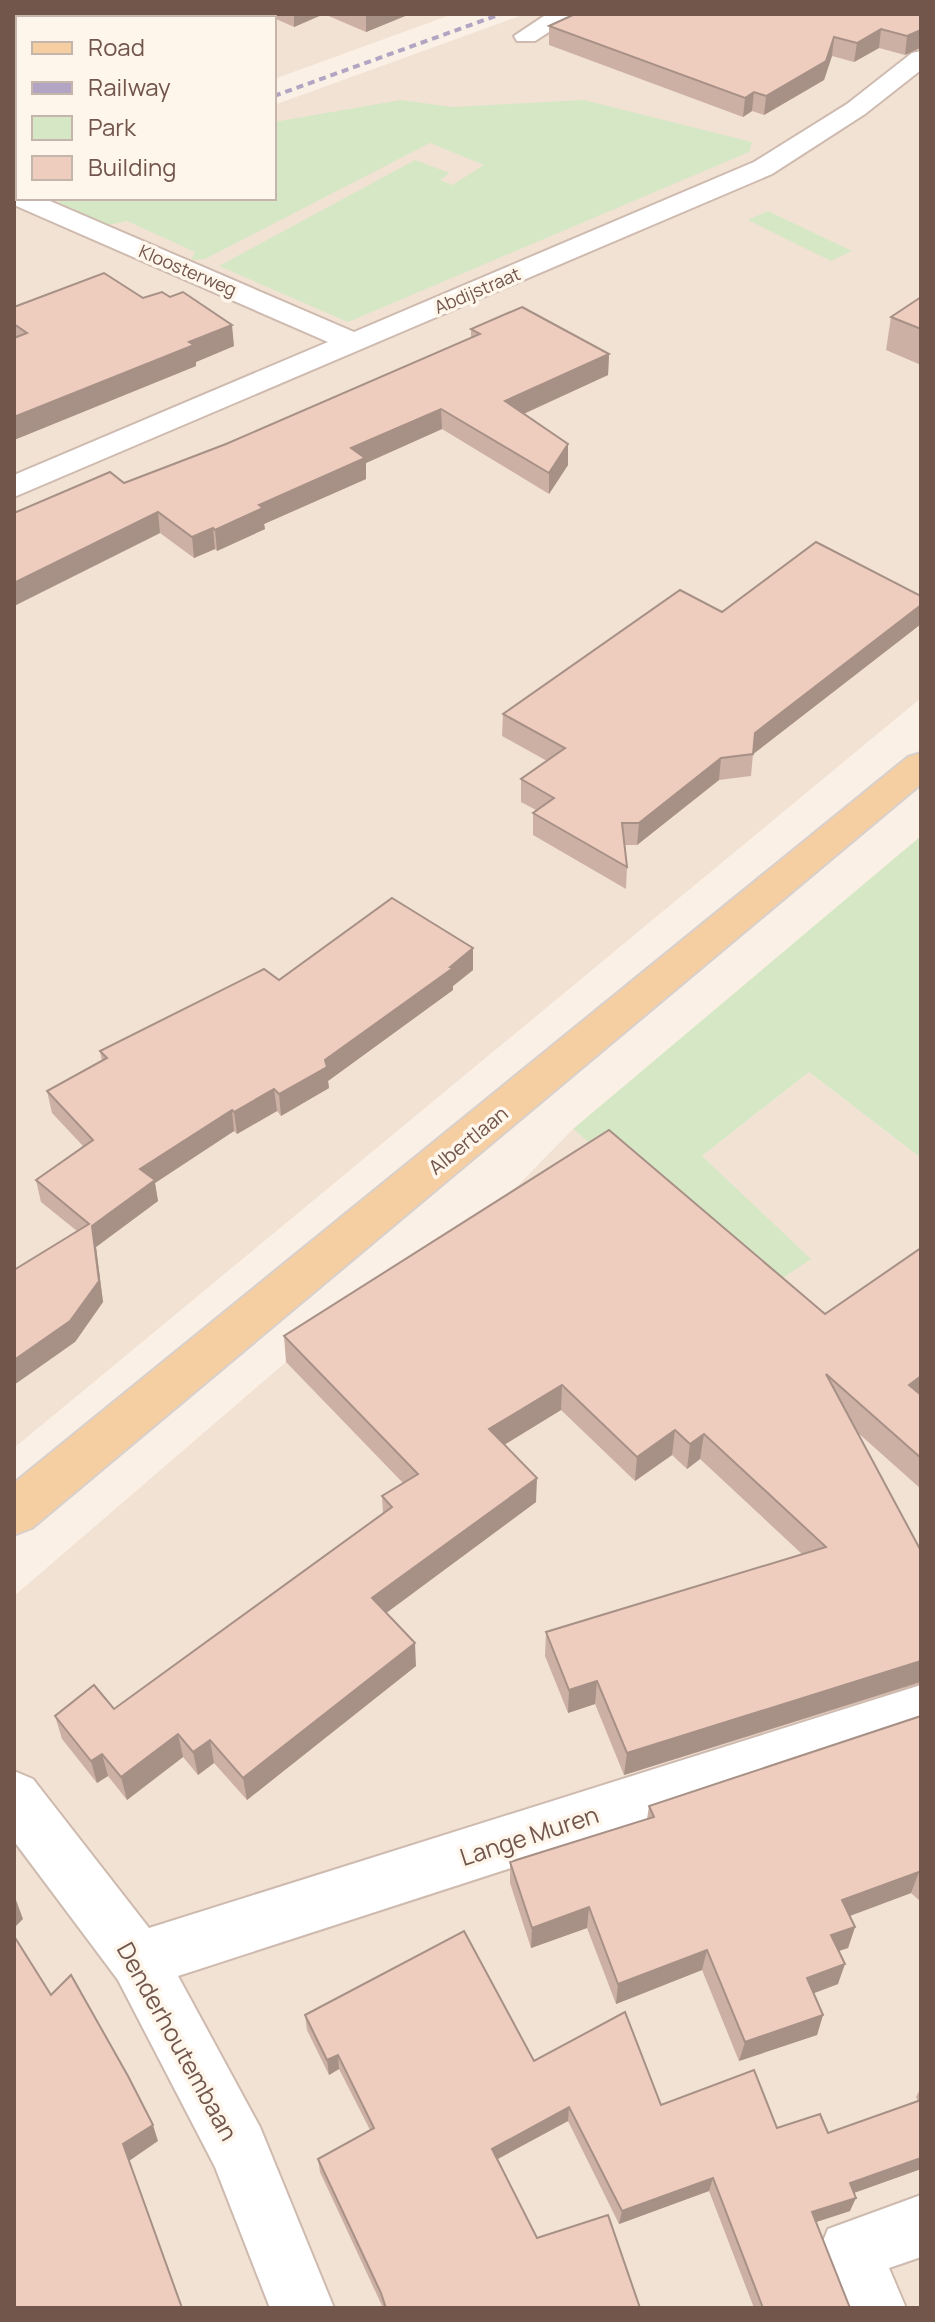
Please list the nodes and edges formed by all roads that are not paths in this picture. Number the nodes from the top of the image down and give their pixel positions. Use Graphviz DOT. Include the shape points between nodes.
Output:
graph roads {
  1 [pos="565,14"];
  2 [pos="526,36"];
  3 [pos="921,58"];
  4 [pos="24,200"];
  5 [pos="355,343"];
  6 [pos="14,487"];
  7 [pos="921,765"];
  8 [pos="14,1513"];
  9 [pos="921,1710"];
  10 [pos="14,1797"];
  11 [pos="138,1960"];
  12 [pos="921,2226"];
  13 [pos="302,2308"];
  14 [pos="874,2308"];
  1 -- 2 [label="street"];
  3 -- 5 [label="street, Abdijstraat" via="856,109 763,168"];
  4 -- 5 [label="street, Kloosterweg"];
  5 -- 6 [label="street, Abdijstraat"];
  7 -- 8 [label="main road, Albertlaan"];
  9 -- 11 [label="street, Lange Muren"];
  10 -- 11 [label="street, Denderhoutembaan"];
  11 -- 13 [label="street, Denderhoutembaan" via="238,2149"];
  12 -- 14 [label="street" via="850,2251"];
}
